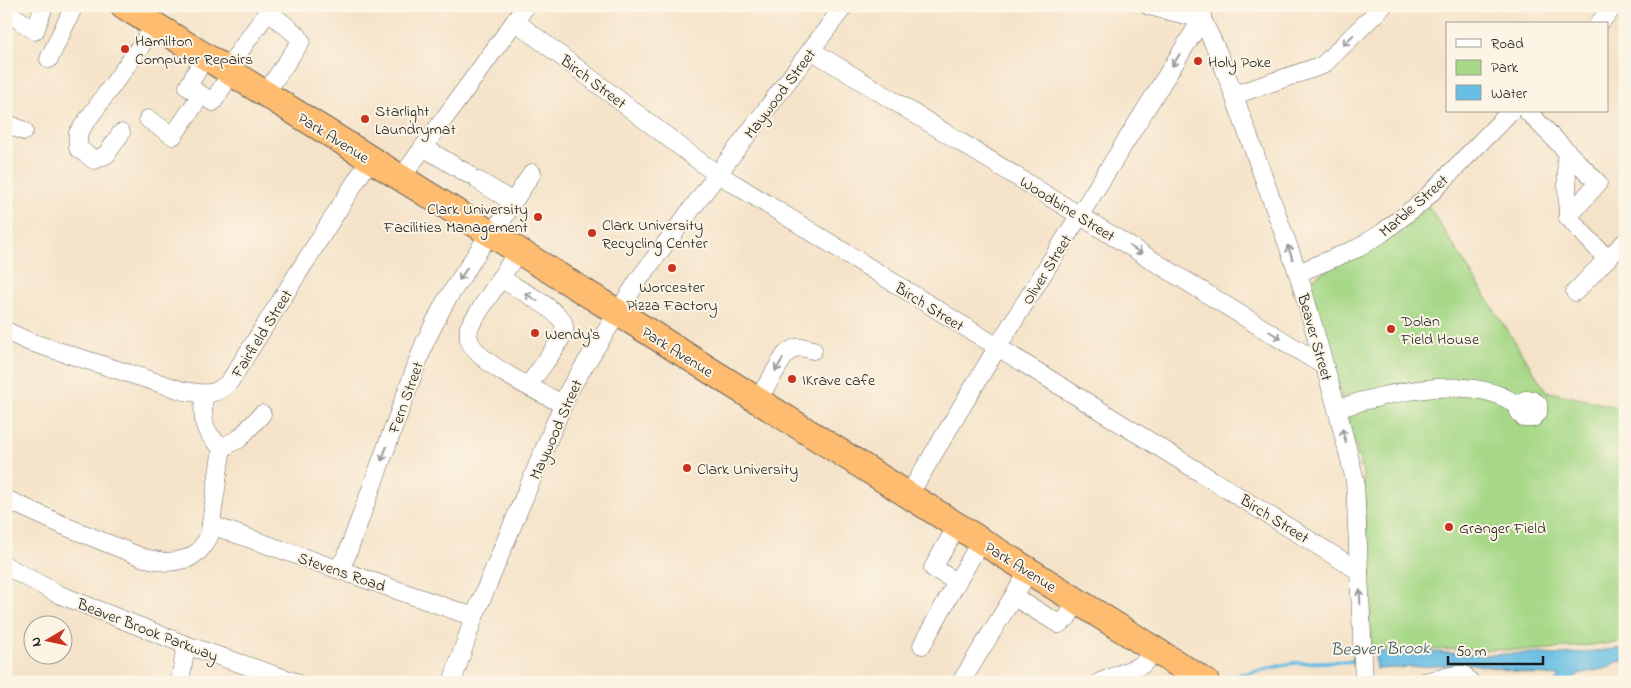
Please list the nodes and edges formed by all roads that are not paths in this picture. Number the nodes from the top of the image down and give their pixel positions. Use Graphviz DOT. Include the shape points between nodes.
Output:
graph roads {
  1 [pos="44,6"];
  2 [pos="74,6"];
  3 [pos="124,6"];
  4 [pos="526,6"];
  5 [pos="844,6"];
  6 [pos="1149,6"];
  7 [pos="1383,6"];
  8 [pos="1615,6"];
  9 [pos="270,9"];
  10 [pos="6,11"];
  11 [pos="1203,13"];
  12 [pos="515,21"];
  13 [pos="1600,22"];
  14 [pos="155,26"];
  15 [pos="811,50"];
  16 [pos="49,59"];
  17 [pos="221,66"];
  18 [pos="265,94"];
  19 [pos="201,95"];
  20 [pos="1234,95"];
  21 [pos="1510,112"];
  22 [pos="1527,112"];
  23 [pos="148,119"];
  24 [pos="6,123"];
  25 [pos="24,131"];
  26 [pos="121,133"];
  27 [pos="424,147"];
  28 [pos="1566,150"];
  29 [pos="370,159"];
  30 [pos="532,173"];
  31 [pos="718,174"];
  32 [pos="401,178"];
  33 [pos="513,202"];
  34 [pos="1080,215"];
  35 [pos="1568,217"];
  36 [pos="490,233"];
  37 [pos="1625,242"];
  38 [pos="518,251"];
  39 [pos="1607,259"];
  40 [pos="1298,273"];
  41 [pos="500,278"];
  42 [pos="1575,292"];
  43 [pos="617,312"];
  44 [pos="560,317"];
  45 [pos="6,331"];
  46 [pos="997,348"];
  47 [pos="813,350"];
  48 [pos="480,354"];
  49 [pos="1324,366"];
  50 [pos="528,386"];
  51 [pos="204,394"];
  52 [pos="757,401"];
  53 [pos="563,404"];
  54 [pos="1519,407"];
  55 [pos="1337,408"];
  56 [pos="262,414"];
  57 [pos="222,447"];
  58 [pos="908,496"];
  59 [pos="8,500"];
  60 [pos="211,524"];
  61 [pos="957,526"];
  62 [pos="981,542"];
  63 [pos="6,566"];
  64 [pos="337,569"];
  65 [pos="1359,571"];
  66 [pos="1029,572"];
  67 [pos="957,582"];
  68 [pos="1014,597"];
  69 [pos="1077,602"];
  70 [pos="474,617"];
  71 [pos="186,645"];
  72 [pos="922,645"];
  73 [pos="1156,650"];
  74 [pos="1363,679"];
  75 [pos="1458,679"];
  76 [pos="180,682"];
  77 [pos="295,682"];
  78 [pos="452,682"];
  79 [pos="961,682"];
  80 [pos="1100,682"];
  81 [pos="1206,682"];
  82 [pos="1424,682"];
  1 -- 10 [label="street" via="35,31"];
  2 -- 16 [label="street"];
  3 -- 14 [label="highway, Park Avenue"];
  4 -- 12 [label="street"];
  5 -- 15 [label="street, Maywood Street"];
  6 -- 11 [label="street"];
  7 -- 20 [label="street, one-way" via="1322,65"];
  8 -- 13 [label="street"];
  9 -- 17 [label="street"];
  9 -- 18 [label="street" via="301,41"];
  11 -- 20 [label="street, Beaver Street"];
  11 -- 34 [label="street, Oliver Street, one-way"];
  12 -- 27 [label="street"];
  12 -- 31 [label="street, Birch Street"];
  14 -- 17 [label="highway, Park Avenue"];
  14 -- 26 [label="street" via="78,133 78,148 94,160 106,155"];
  15 -- 31 [label="street, Maywood Street"];
  15 -- 34 [label="street, Woodbine Street"];
  17 -- 18 [label="highway, Park Avenue"];
  17 -- 19 [label="street" via="212,102"];
  17 -- 19 [label="street" via="188,87"];
  18 -- 29 [label="highway, Park Avenue"];
  19 -- 23 [label="street" via="173,136"];
  40 -- 20 [label="street, Beaver Street, one-way"];
  21 -- 40 [label="street, Marble Street" via="1423,201 1382,233 1358,248"];
  22 -- 28 [label="street"];
  24 -- 25 [label="street"];
  27 -- 32 [label="street"];
  27 -- 33 [label="street"];
  28 -- 35 [label="street"];
  28 -- 35 [label="street" via="1598,183"];
  29 -- 32 [label="highway, Park Avenue"];
  29 -- 51 [label="street, Fairfield Street" via="230,381 222,390"];
  30 -- 33 [label="street, Fern Street"];
  31 -- 43 [label="street, Maywood Street"];
  31 -- 46 [label="street, Birch Street"];
  32 -- 36 [label="highway, Park Avenue"];
  33 -- 36 [label="street, Fern Street"];
  34 -- 46 [label="street, Oliver Street"];
  34 -- 49 [label="street, Woodbine Street, one-way"];
  35 -- 39 [label="street"];
  36 -- 38 [label="highway, Park Avenue"];
  36 -- 64 [label="street, Fern Street, one-way" via="444,304 425,342 346,557"];
  37 -- 39 [label="street"];
  38 -- 41 [label="street"];
  38 -- 43 [label="highway, Park Avenue"];
  39 -- 42 [label="street"];
  40 -- 49 [label="street, Beaver Street"];
  44 -- 41 [label="street, one-way"];
  41 -- 48 [label="street" via="468,327 469,339"];
  43 -- 52 [label="highway, Park Avenue"];
  43 -- 53 [label="street, Maywood Street"];
  44 -- 48 [label="street" via="542,353 532,367 524,371"];
  44 -- 50 [label="street" via="564,332"];
  45 -- 51 [label="street" via="107,367"];
  46 -- 58 [label="street, Oliver Street"];
  46 -- 65 [label="street, Birch Street"];
  47 -- 52 [label="street, one-way" via="806,347 791,349"];
  48 -- 50 [label="street" via="501,372"];
  49 -- 55 [label="street, Beaver Street"];
  50 -- 53 [label="street"];
  51 -- 57 [label="street" via="203,415 208,436"];
  52 -- 58 [label="highway, Park Avenue"];
  53 -- 70 [label="street, Maywood Street"];
  54 -- 55 [label="street" via="1492,394 1454,388 1383,395"];
  65 -- 55 [label="street, Beaver Street, one-way" via="1356,480"];
  56 -- 57 [label="street" via="239,439"];
  57 -- 60 [label="street"];
  58 -- 61 [label="highway, Park Avenue"];
  59 -- 60 [label="street" via="155,561 189,558 205,544"];
  60 -- 64 [label="street, Stevens Road"];
  61 -- 62 [label="highway, Park Avenue"];
  61 -- 67 [label="street" via="933,568"];
  62 -- 66 [label="highway, Park Avenue"];
  62 -- 67 [label="street"];
  63 -- 71 [label="street, Beaver Brook Parkway" via="58,594"];
  64 -- 70 [label="street, Stevens Road"];
  74 -- 65 [label="street, Beaver Street, one-way"];
  66 -- 68 [label="street"];
  66 -- 69 [label="highway, Park Avenue"];
  67 -- 72 [label="street"];
  68 -- 69 [label="street" via="1059,624"];
  68 -- 79 [label="street"];
  69 -- 73 [label="highway, Park Avenue"];
  70 -- 78 [label="street, Maywood Street"];
  71 -- 76 [label="street"];
  71 -- 77 [label="street, Beaver Brook Parkway"];
  73 -- 80 [label="street" via="1142,665"];
  73 -- 81 [label="highway, Park Avenue"];
  75 -- 82 [label="street"];
}
